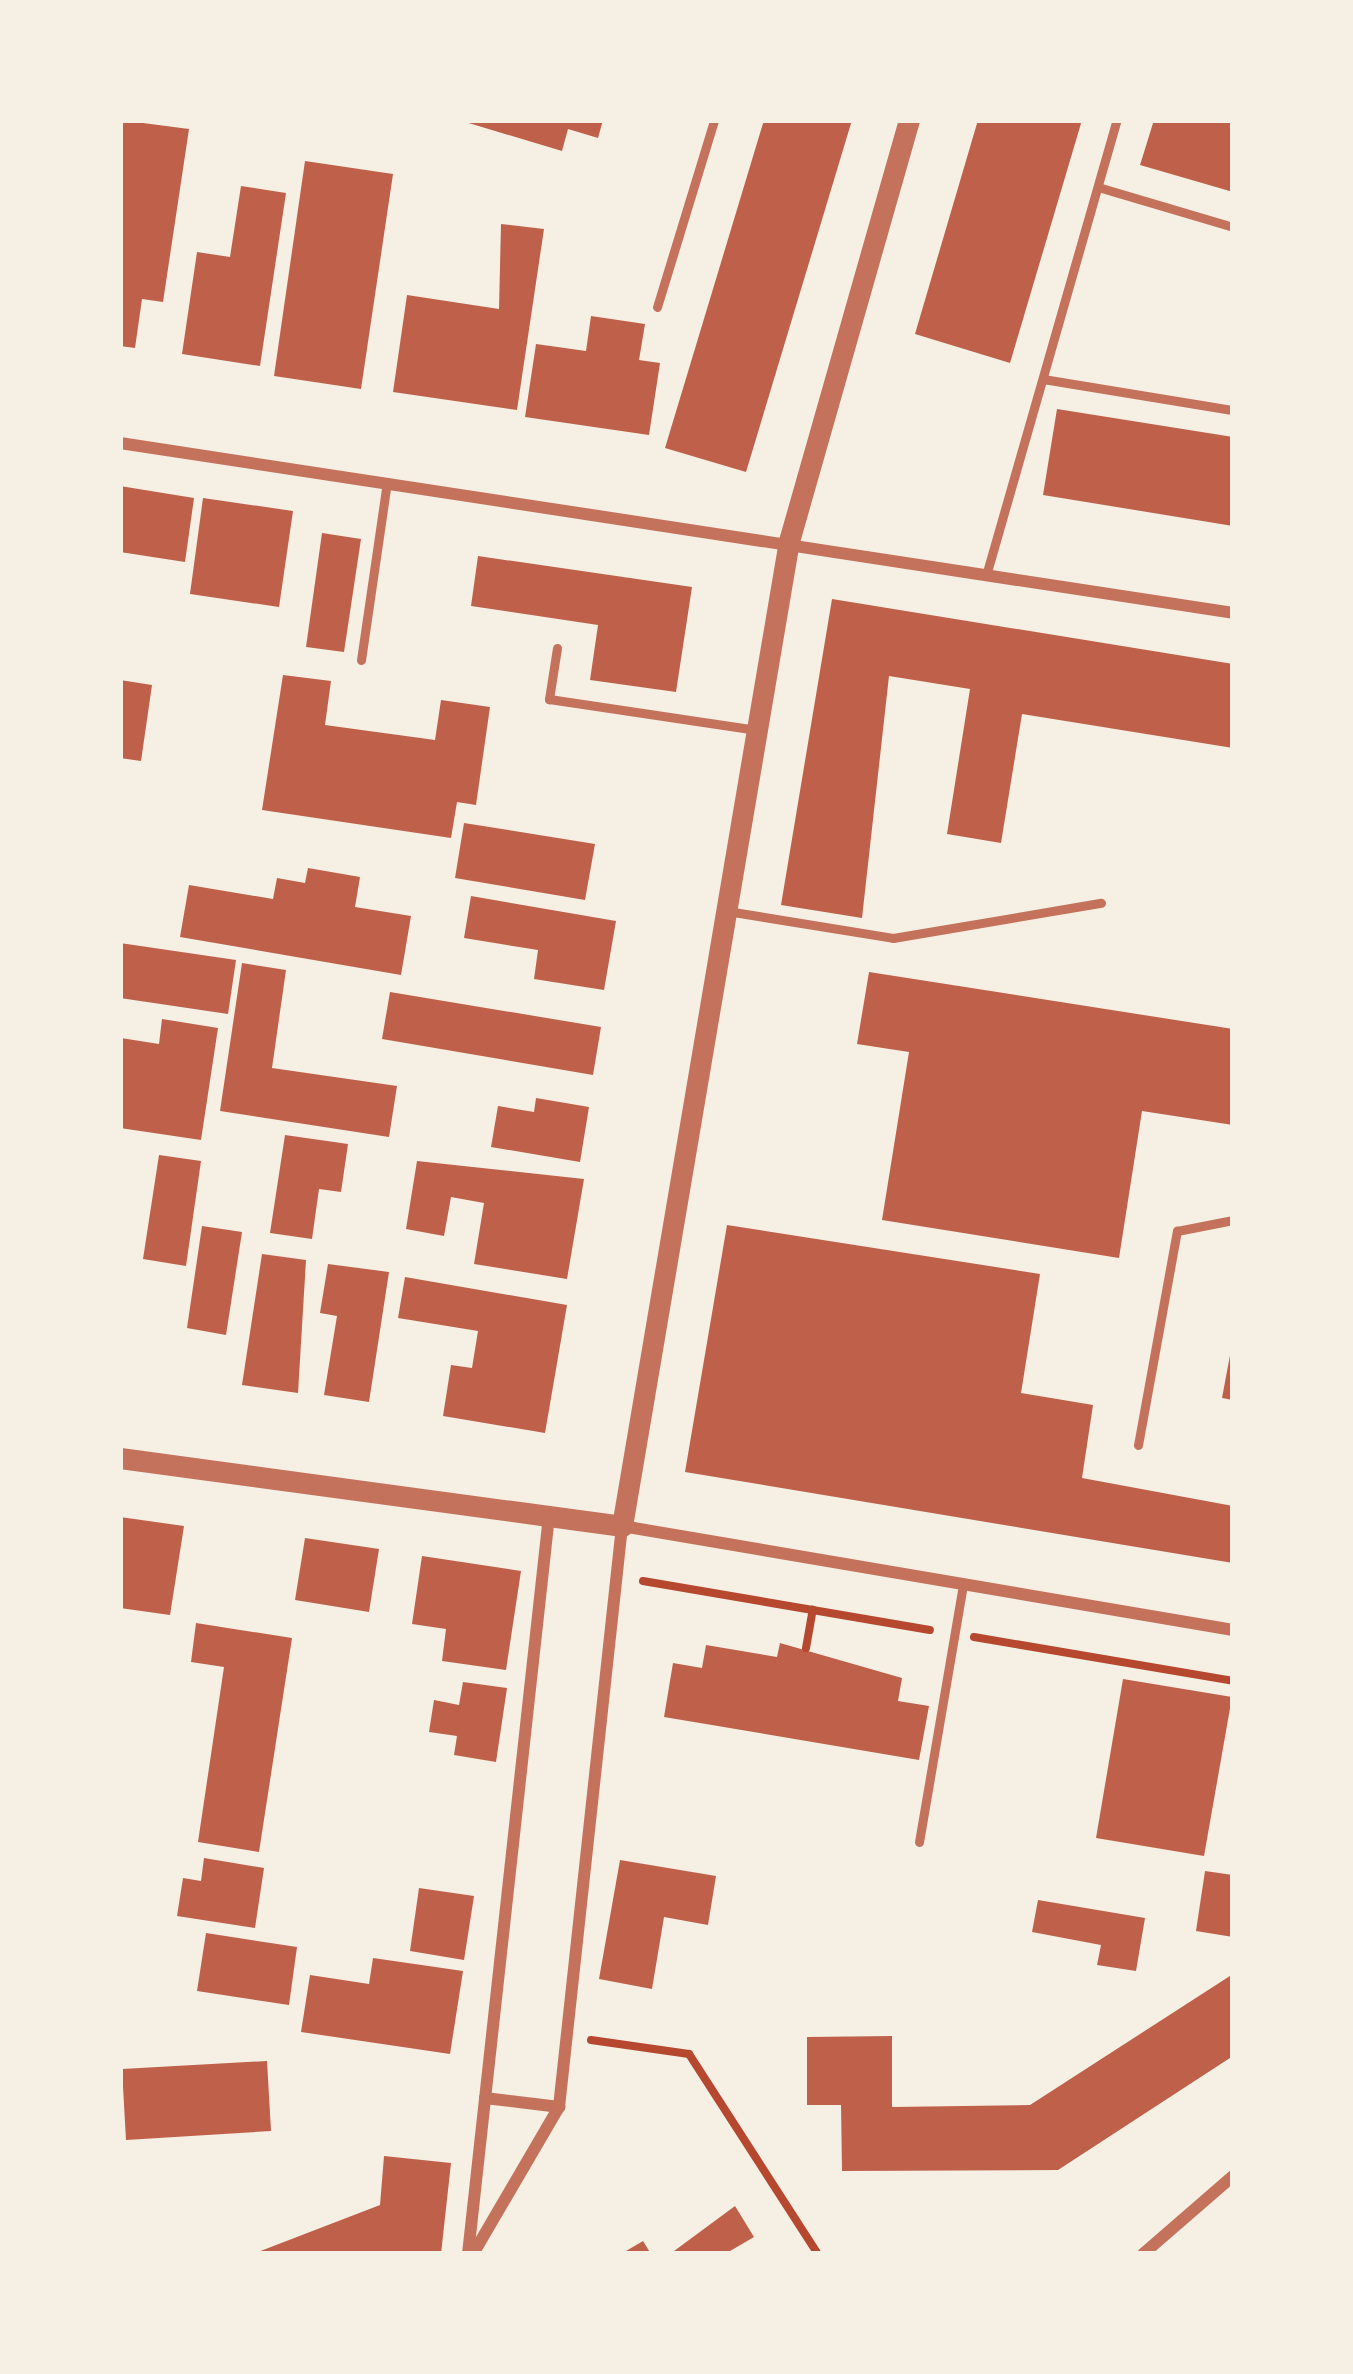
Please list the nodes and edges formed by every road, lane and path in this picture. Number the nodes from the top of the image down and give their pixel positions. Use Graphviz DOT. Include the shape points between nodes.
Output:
graph roads {
  1 [pos="714,120"];
  2 [pos="910,120"];
  3 [pos="1117,120"];
  4 [pos="1098,187"];
  5 [pos="1233,227"];
  6 [pos="657,307"];
  7 [pos="1042,379"];
  8 [pos="1233,410"];
  9 [pos="120,443"];
  10 [pos="387,482"];
  11 [pos="789,541"];
  12 [pos="987,572"];
  13 [pos="1233,613"];
  14 [pos="557,648"];
  15 [pos="361,660"];
  16 [pos="757,730"];
  17 [pos="1101,903"];
  18 [pos="726,911"];
  19 [pos="1233,1220"];
  20 [pos="1138,1444"];
  21 [pos="120,1459"];
  22 [pos="549,1515"];
  23 [pos="622,1526"];
  24 [pos="963,1584"];
  25 [pos="813,1610"];
  26 [pos="1233,1630"];
  27 [pos="806,1648"];
  28 [pos="919,1842"];
  29 [pos="566,2037"];
  30 [pos="485,2098"];
  31 [pos="559,2107"];
  32 [pos="1233,2176"];
  33 [pos="470,2254"];
  34 [pos="818,2254"];
  35 [pos="1143,2254"];
  1 -- 6 [label="lane"];
  2 -- 11 [label="street"];
  3 -- 4 [label="lane"];
  4 -- 5 [label="lane"];
  4 -- 7 [label="lane"];
  7 -- 8 [label="lane"];
  7 -- 12 [label="lane"];
  9 -- 10 [label="street"];
  10 -- 11 [label="street"];
  10 -- 15 [label="lane"];
  11 -- 12 [label="street"];
  11 -- 16 [label="street"];
  12 -- 13 [label="street"];
  14 -- 16 [label="lane" via="549,699"];
  16 -- 18 [label="street"];
  17 -- 18 [label="lane" via="893,938"];
  18 -- 23 [label="street"];
  19 -- 20 [label="lane" via="1177,1231"];
  21 -- 22 [label="street"];
  22 -- 23 [label="street"];
  22 -- 30 [label="street"];
  23 -- 24 [label="street"];
  23 -- 29 [label="street"];
  24 -- 26 [label="street"];
  24 -- 28 [label="lane"];
  25 -- 27 [label="path"];
  29 -- 31 [label="street"];
  29 -- 34 [label="path" via="689,2054"];
  30 -- 31 [label="street"];
  30 -- 33 [label="street"];
  31 -- 33 [label="street"];
  32 -- 35 [label="street"];
}
